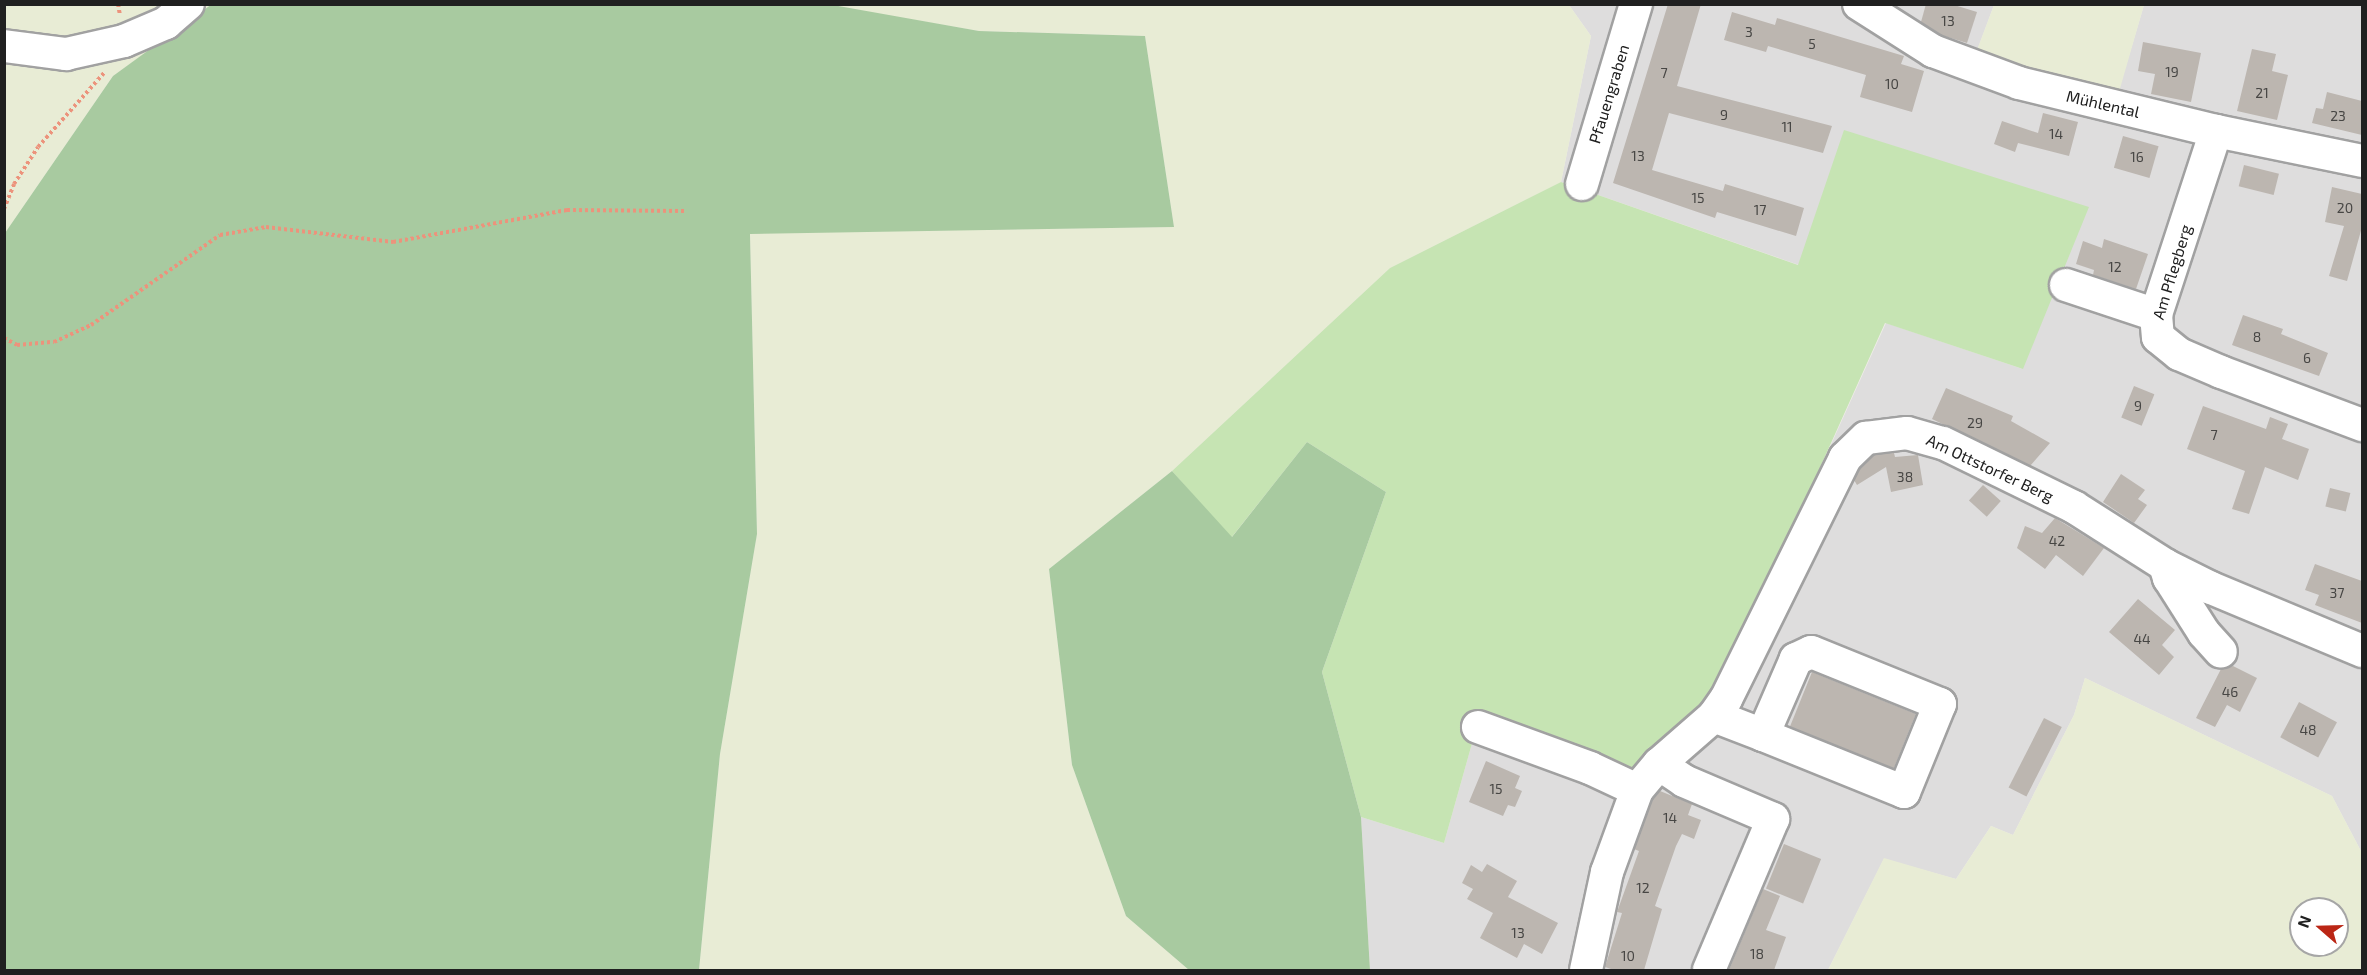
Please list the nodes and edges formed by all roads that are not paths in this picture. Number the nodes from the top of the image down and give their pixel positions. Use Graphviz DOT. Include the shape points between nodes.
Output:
graph roads {
  1 [pos="188,4"];
  2 [pos="1636,4"];
  3 [pos="1859,4"];
  4 [pos="4,46"];
  5 [pos="2216,131"];
  6 [pos="2362,160"];
  7 [pos="1582,184"];
  8 [pos="2066,285"];
  9 [pos="2156,315"];
  10 [pos="2362,426"];
  11 [pos="2165,565"];
  12 [pos="2362,651"];
  13 [pos="2222,652"];
  14 [pos="1714,716"];
  15 [pos="1478,728"];
  16 [pos="1763,735"];
  17 [pos="1659,764"];
  18 [pos="1637,790"];
  19 [pos="1586,970"];
  20 [pos="1709,970"];
  1 -- 4 [label="street" via="166,23 124,40 66,54"];
  2 -- 7 [label="street, Pfauengraben"];
  3 -- 5 [label="street, Mühlental" via="1924,45 1979,71"];
  5 -- 6 [label="street, Mühlental"];
  5 -- 9 [label="street, Am Pflegberg"];
  8 -- 9 [label="street"];
  9 -- 10 [label="street, Am Pflegberg" via="2158,337 2179,354"];
  11 -- 12 [label="street, Am Ottstorfer Berg" via="2232,599"];
  11 -- 13 [label="street" via="2204,633"];
  11 -- 14 [label="street, Am Ottstorfer Berg" via="2074,507 1943,443 1907,433 1866,438 1845,458 1739,675"];
  14 -- 16 [label="street"];
  14 -- 17 [label="street, Am Ottstorfer Berg"];
  15 -- 18 [label="street" via="1590,768"];
  16 -- 16 [label="street" via="1904,792 1940,704 1811,652 1796,659"];
  17 -- 18 [label="street, Am Ottstorfer Berg"];
  17 -- 20 [label="street" via="1684,781 1773,819"];
  18 -- 19 [label="street, Am Ottstorfer Berg" via="1607,872"];
}
